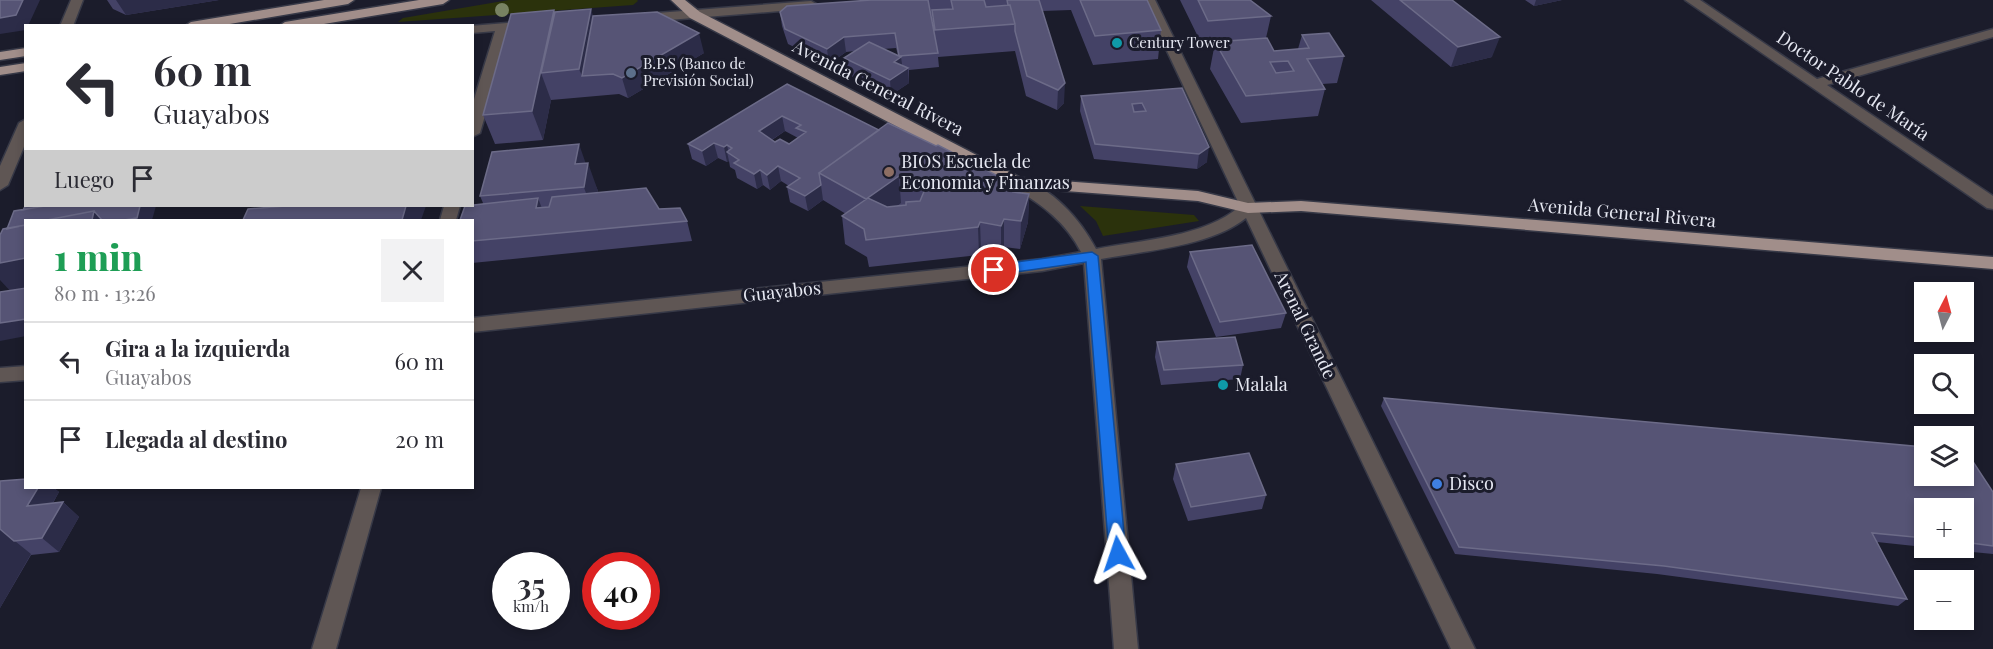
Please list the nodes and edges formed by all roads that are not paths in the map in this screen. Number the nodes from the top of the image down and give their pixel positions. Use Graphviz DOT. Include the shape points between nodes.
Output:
graph roads {
  1 [pos="77,0"];
  2 [pos="348,0"];
  3 [pos="442,0"];
  4 [pos="677,0"];
  5 [pos="1149,0"];
  6 [pos="1691,0"];
  7 [pos="825,4"];
  8 [pos="694,15"];
  9 [pos="635,18"];
  10 [pos="67,24"];
  11 [pos="203,24"];
  12 [pos="297,24"];
  13 [pos="551,24"];
  14 [pos="503,27"];
  15 [pos="474,29"];
  16 [pos="1993,33"];
  17 [pos="24,52"];
  18 [pos="0,56"];
  19 [pos="24,67"];
  20 [pos="0,71"];
  21 [pos="1815,84"];
  22 [pos="474,126"];
  23 [pos="24,128"];
  24 [pos="1018,183"];
  25 [pos="0,184"];
  26 [pos="1993,204"];
  27 [pos="1248,208"];
  28 [pos="1092,256"];
  29 [pos="1993,263"];
  30 [pos="474,325"];
  31 [pos="24,373"];
  32 [pos="0,375"];
  33 [pos="371,489"];
  34 [pos="324,649"];
  35 [pos="1125,649"];
  36 [pos="1463,649"];
  1 -- 10 [label="street"];
  2 -- 11 [label="main road"];
  3 -- 12 [label="main road"];
  4 -- 8 [label="main road, Avenida General Rivera"];
  5 -- 27 [label="street, Arenal Grande"];
  6 -- 21 [label="street, Doctor Pablo de María"];
  7 -- 8 [label="street"];
  8 -- 9 [label="street"];
  8 -- 24 [label="main road, Avenida General Rivera"];
  13 -- 14 [label="street"];
  14 -- 15 [label="street"];
  14 -- 22 [label="street"];
  16 -- 21 [label="street"];
  17 -- 18 [label="main road"];
  19 -- 20 [label="main road"];
  21 -- 26 [label="street, Doctor Pablo de María"];
  23 -- 25 [label="street"];
  24 -- 27 [label="main road, Avenida General Rivera" via="1198,196"];
  24 -- 28 [label="street" via="1068,217"];
  27 -- 28 [label="street" via="1222,228"];
  27 -- 29 [label="main road, Avenida General Rivera" via="1301,206"];
  27 -- 36 [label="street, Arenal Grande"];
  28 -- 30 [label="street, Guayabos" via="1030,266"];
  28 -- 35 [label="street"];
  31 -- 32 [label="street"];
  33 -- 34 [label="street"];
}
